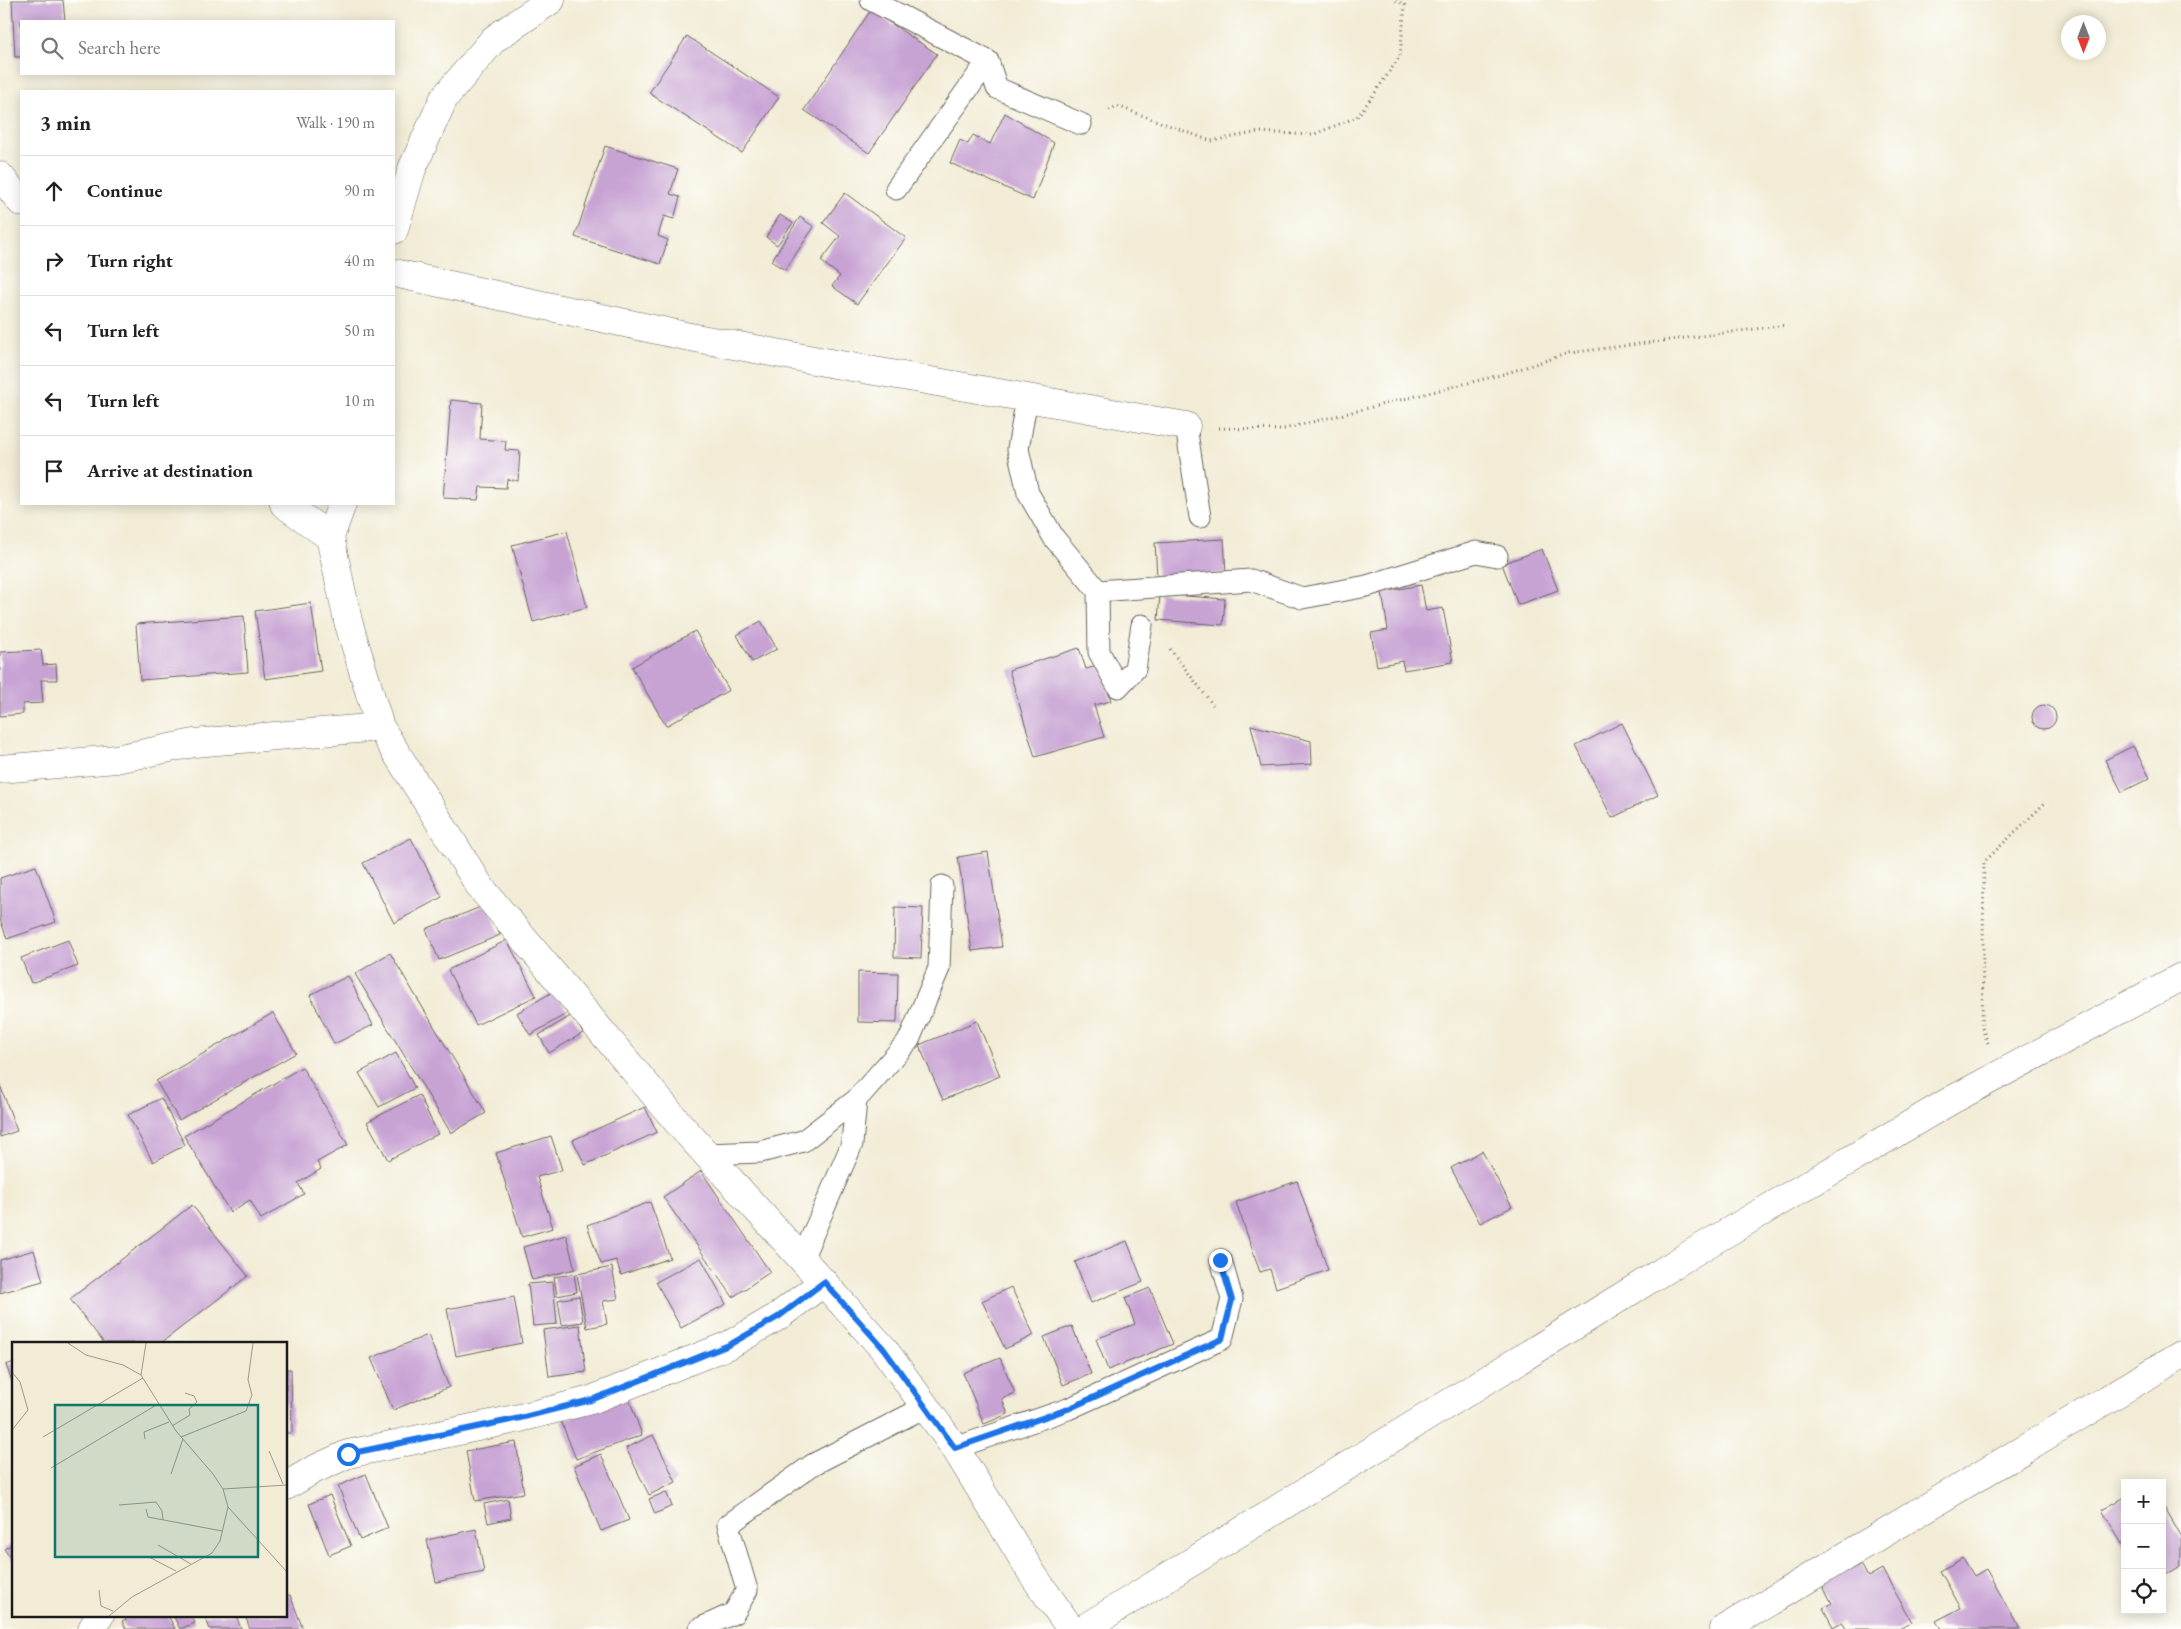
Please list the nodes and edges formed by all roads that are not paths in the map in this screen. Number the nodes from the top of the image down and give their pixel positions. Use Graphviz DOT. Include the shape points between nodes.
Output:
graph roads {
  1 [pos="551,0"];
  2 [pos="871,0"];
  3 [pos="988,61"];
  4 [pos="1081,124"];
  5 [pos="0,176"];
  6 [pos="896,189"];
  7 [pos="20,201"];
  8 [pos="395,227"];
  9 [pos="395,273"];
  10 [pos="1027,398"];
  11 [pos="1186,426"];
  12 [pos="285,505"];
  13 [pos="342,505"];
  14 [pos="1200,516"];
  15 [pos="330,537"];
  16 [pos="1497,556"];
  17 [pos="1098,591"];
  18 [pos="1142,625"];
  19 [pos="380,727"];
  20 [pos="0,769"];
  21 [pos="942,886"];
  22 [pos="2181,977"];
  23 [pos="856,1100"];
  24 [pos="707,1154"];
  25 [pos="802,1259"];
  26 [pos="1220,1260"];
  27 [pos="824,1282"];
  28 [pos="2181,1355"];
  29 [pos="925,1407"];
  30 [pos="955,1448"];
  31 [pos="288,1485"];
  32 [pos="99,1616"];
  33 [pos="92,1629"];
  34 [pos="699,1629"];
  35 [pos="1071,1629"];
  36 [pos="1083,1629"];
  37 [pos="1724,1629"];
  1 -- 8 [label="street" via="494,39 444,98 412,169"];
  2 -- 3 [label="lane"];
  3 -- 4 [label="lane" via="997,88"];
  3 -- 6 [label="lane"];
  5 -- 7 [label="street"];
  9 -- 10 [label="street" via="694,338"];
  10 -- 11 [label="street"];
  10 -- 17 [label="lane" via="1018,449 1028,493 1054,538"];
  11 -- 14 [label="lane"];
  12 -- 15 [label="street"];
  13 -- 15 [label="street"];
  15 -- 19 [label="street" via="348,621"];
  16 -- 17 [label="lane" via="1476,552 1367,586 1302,598 1251,580"];
  17 -- 18 [label="lane" via="1099,652 1118,687 1135,669"];
  19 -- 20 [label="street" via="194,743 116,759"];
  19 -- 24 [label="street" via="481,888"];
  21 -- 23 [label="lane" via="939,968 909,1040"];
  22 -- 36 [label="street" via="1950,1101 1694,1252"];
  23 -- 24 [label="lane" via="803,1141 760,1152"];
  23 -- 25 [label="lane" via="852,1144"];
  24 -- 25 [label="street"];
  25 -- 27 [label="street"];
  26 -- 30 [label="lane" via="1232,1300 1222,1339 1068,1409"];
  27 -- 29 [label="street" via="883,1348"];
  27 -- 31 [label="street" via="778,1317 729,1345 600,1397 510,1420 348,1454"];
  28 -- 37 [label="street"];
  29 -- 30 [label="street"];
  29 -- 34 [label="lane" via="812,1465 728,1525 747,1590 734,1613"];
  30 -- 35 [label="street" via="1033,1575"];
  32 -- 33 [label="street"];
}
